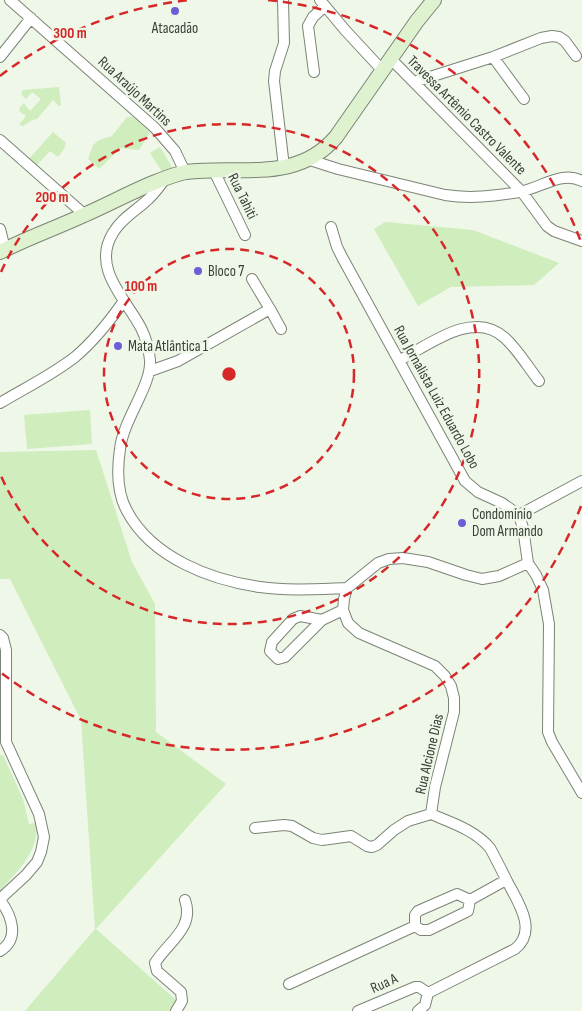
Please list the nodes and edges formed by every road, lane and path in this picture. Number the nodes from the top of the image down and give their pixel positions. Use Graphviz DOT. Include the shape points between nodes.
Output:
graph roads {
  1 [pos="10,0"];
  2 [pos="283,0"];
  3 [pos="434,0"];
  4 [pos="322,3"];
  5 [pos="32,18"];
  6 [pos="576,56"];
  7 [pos="492,57"];
  8 [pos="0,58"];
  9 [pos="387,65"];
  10 [pos="314,72"];
  11 [pos="414,82"];
  12 [pos="524,99"];
  13 [pos="0,140"];
  14 [pos="310,160"];
  15 [pos="284,167"];
  16 [pos="214,171"];
  17 [pos="185,172"];
  18 [pos="165,178"];
  19 [pos="582,181"];
  20 [pos="522,192"];
  21 [pos="86,214"];
  22 [pos="331,227"];
  23 [pos="0,230"];
  24 [pos="245,235"];
  25 [pos="582,241"];
  26 [pos="3,251"];
  27 [pos="252,279"];
  28 [pos="123,302"];
  29 [pos="270,309"];
  30 [pos="282,329"];
  31 [pos="400,360"];
  32 [pos="150,371"];
  33 [pos="539,381"];
  34 [pos="0,403"];
  35 [pos="582,481"];
  36 [pos="519,516"];
  37 [pos="528,563"];
  38 [pos="347,588"];
  39 [pos="344,610"];
  40 [pos="322,620"];
  41 [pos="0,635"];
  42 [pos="3,742"];
  43 [pos="582,793"];
  44 [pos="431,814"];
  45 [pos="256,828"];
  46 [pos="506,880"];
  47 [pos="0,900"];
  48 [pos="185,900"];
  49 [pos="470,900"];
  50 [pos="414,926"];
  51 [pos="0,952"];
  52 [pos="289,984"];
  53 [pos="428,993"];
  54 [pos="176,1011"];
  55 [pos="358,1011"];
  56 [pos="418,1011"];
  1 -- 5 [label="street, Rua Araújo Martins"];
  2 -- 15 [label="street" via="284,43 274,81"];
  3 -- 9 [label="main road"];
  4 -- 9 [label="street, Travessa Artêmio Castro Valente" via="344,30"];
  4 -- 10 [label="street" via="308,26"];
  5 -- 8 [label="street"];
  5 -- 17 [label="street, Rua Araújo Martins" via="155,128 180,158"];
  6 -- 7 [label="street" via="565,41 552,36"];
  7 -- 11 [label="street"];
  7 -- 12 [label="street"];
  9 -- 11 [label="street, Travessa Artêmio Castro Valente"];
  9 -- 14 [label="main road" via="336,137"];
  11 -- 20 [label="street, Travessa Artêmio Castro Valente"];
  13 -- 21 [label="street"];
  14 -- 15 [label="main road"];
  14 -- 20 [label="street, Travessa Artêmio Castro Valente" via="445,196 474,198"];
  15 -- 16 [label="main road"];
  16 -- 17 [label="main road"];
  16 -- 24 [label="street, Rua Tahiti"];
  17 -- 18 [label="main road"];
  18 -- 21 [label="main road"];
  18 -- 28 [label="street" via="145,202 116,227 108,243 108,272"];
  19 -- 20 [label="street, Travessa Artêmio Castro Valente" via="557,180"];
  20 -- 25 [label="street, Travessa Artêmio Castro Valente" via="547,226"];
  21 -- 26 [label="main road"];
  22 -- 31 [label="street, Rua Jornalista Luiz Eduardo Lobo" via="339,252"];
  23 -- 26 [label="street"];
  27 -- 29 [label="street"];
  28 -- 32 [label="street" via="147,342"];
  28 -- 34 [label="street" via="76,356"];
  29 -- 30 [label="street"];
  29 -- 32 [label="street" via="178,361"];
  31 -- 33 [label="street" via="458,329 486,327 507,339"];
  31 -- 36 [label="street, Rua Jornalista Luiz Eduardo Lobo" via="465,481 478,492 502,502"];
  32 -- 38 [label="street" via="125,428 118,460 118,478 126,510 136,526 149,540 187,566 236,582 282,589"];
  35 -- 36 [label="street"];
  36 -- 37 [label="street"];
  37 -- 38 [label="street" via="499,576 482,579 428,562 403,558 378,564"];
  37 -- 43 [label="street" via="543,590 550,624 548,732"];
  38 -- 39 [label="street"];
  39 -- 40 [label="street"];
  39 -- 44 [label="street, Rua Alcione Dias" via="348,623 359,633 435,666 451,686 454,712"];
  40 -- 40 [label="street" via="300,616 293,619 272,642 270,651 278,659 285,658"];
  41 -- 42 [label="street" via="6,650"];
  42 -- 47 [label="street" via="39,814 44,837 37,862"];
  44 -- 45 [label="street" via="408,821 372,846 351,836 313,838 292,826"];
  44 -- 46 [label="street, Rua Alcione Dias" via="484,841"];
  46 -- 49 [label="street"];
  46 -- 53 [label="street, Rua Alcione Dias" via="525,917 526,932 521,945"];
  47 -- 51 [label="street" via="10,916 12,934"];
  48 -- 54 [label="street" via="187,921 155,963 157,971 181,992 182,1001"];
  49 -- 50 [label="street" via="466,912 429,930"];
  49 -- 50 [label="street" via="457,894 418,911"];
  50 -- 52 [label="street"];
  53 -- 55 [label="street, Rua A" via="415,987"];
  53 -- 56 [label="street" via="426,1005"];
}
